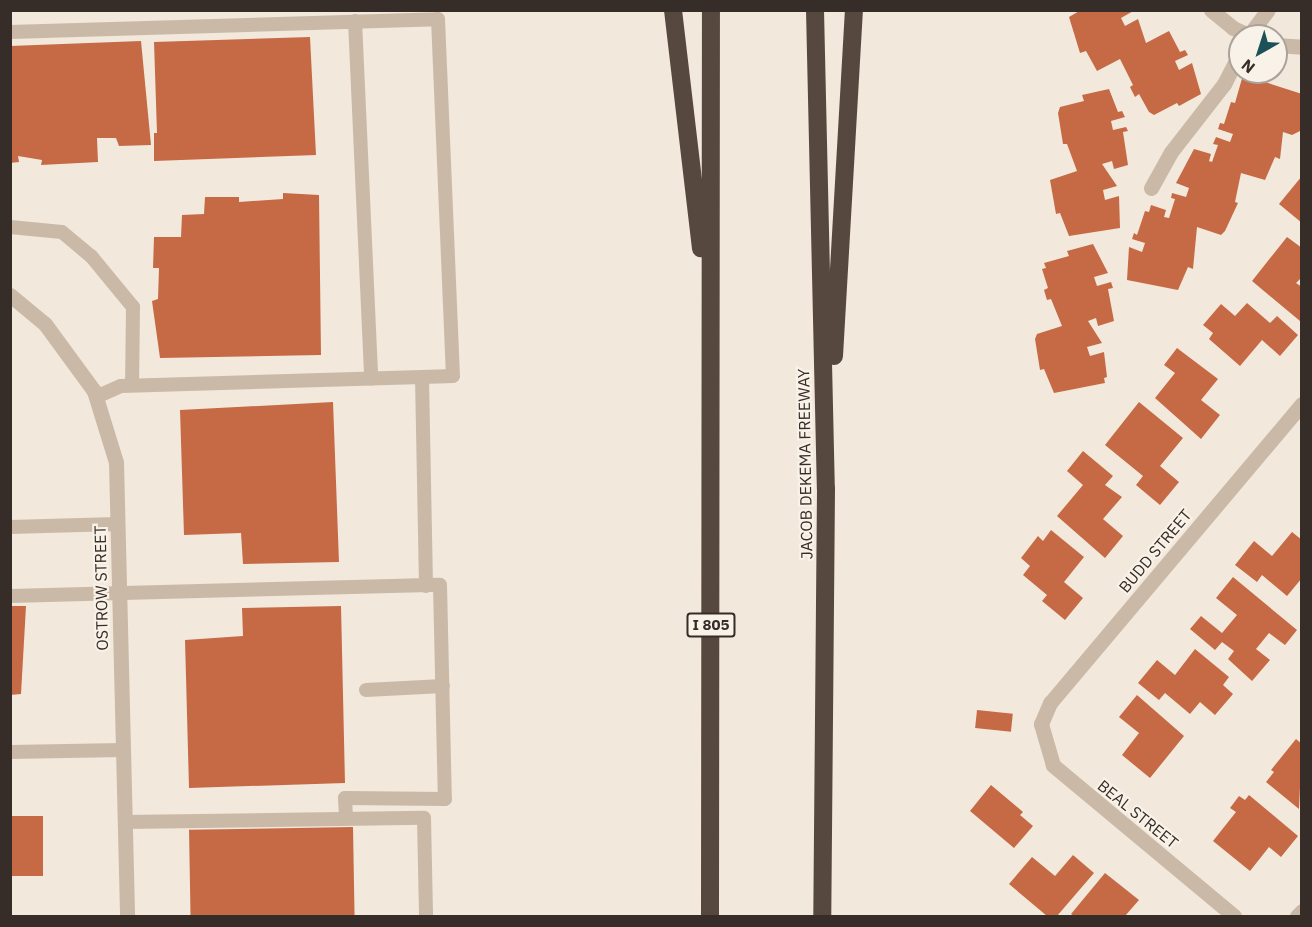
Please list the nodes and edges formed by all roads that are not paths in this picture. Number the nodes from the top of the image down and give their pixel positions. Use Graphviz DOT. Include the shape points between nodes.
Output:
graph roads {
  1 [pos="674,10"];
  2 [pos="711,10"];
  3 [pos="815,10"];
  4 [pos="854,10"];
  5 [pos="1211,10"];
  6 [pos="1268,10"];
  7 [pos="355,21"];
  8 [pos="1228,24"];
  9 [pos="1258,24"];
  10 [pos="10,32"];
  11 [pos="1228,76"];
  12 [pos="1151,188"];
  13 [pos="10,226"];
  14 [pos="10,295"];
  15 [pos="711,334"];
  16 [pos="422,378"];
  17 [pos="371,379"];
  18 [pos="132,386"];
  19 [pos="96,397"];
  20 [pos="1302,404"];
  21 [pos="826,489"];
  22 [pos="117,524"];
  23 [pos="10,527"];
  24 [pos="426,586"];
  25 [pos="119,593"];
  26 [pos="10,596"];
  27 [pos="442,686"];
  28 [pos="366,690"];
  29 [pos="1041,724"];
  30 [pos="123,750"];
  31 [pos="10,752"];
  32 [pos="346,818"];
  33 [pos="124,822"];
  34 [pos="1302,912"];
  35 [pos="127,916"];
  36 [pos="426,916"];
  37 [pos="710,916"];
  38 [pos="822,916"];
  39 [pos="1234,916"];
  40 [pos="1297,916"];
  1 -- 15 [label="highway"];
  2 -- 15 [label="highway, I 805"];
  3 -- 21 [label="highway, JACOB DEKEMA FREEWAY"];
  4 -- 21 [label="highway"];
  5 -- 8 [label="street"];
  6 -- 9 [label="street"];
  7 -- 10 [label="lane"];
  7 -- 16 [label="lane" via="438,19 453,376"];
  7 -- 17 [label="lane"];
  11 -- 12 [label="street" via="1171,152"];
  13 -- 18 [label="lane" via="62,232 91,256 133,307"];
  14 -- 19 [label="street, OSTROW STREET" via="45,324"];
  15 -- 37 [label="highway, I 805"];
  16 -- 17 [label="lane"];
  16 -- 24 [label="lane"];
  17 -- 18 [label="lane"];
  18 -- 19 [label="lane" via="121,386"];
  19 -- 22 [label="street, OSTROW STREET" via="116,462"];
  20 -- 29 [label="street, BUDD STREET" via="1050,703"];
  21 -- 38 [label="highway, JACOB DEKEMA FREEWAY"];
  22 -- 23 [label="lane"];
  22 -- 25 [label="street, OSTROW STREET"];
  24 -- 25 [label="lane"];
  24 -- 27 [label="lane" via="440,585"];
  25 -- 26 [label="lane"];
  25 -- 30 [label="street, OSTROW STREET"];
  27 -- 28 [label="lane"];
  27 -- 32 [label="lane" via="445,799 345,798"];
  29 -- 39 [label="street, BEAL STREET" via="1053,765"];
  30 -- 31 [label="lane"];
  30 -- 33 [label="street, OSTROW STREET"];
  32 -- 33 [label="lane"];
  32 -- 36 [label="lane" via="424,818"];
  33 -- 35 [label="street, OSTROW STREET"];
  34 -- 40 [label="street"];
}
